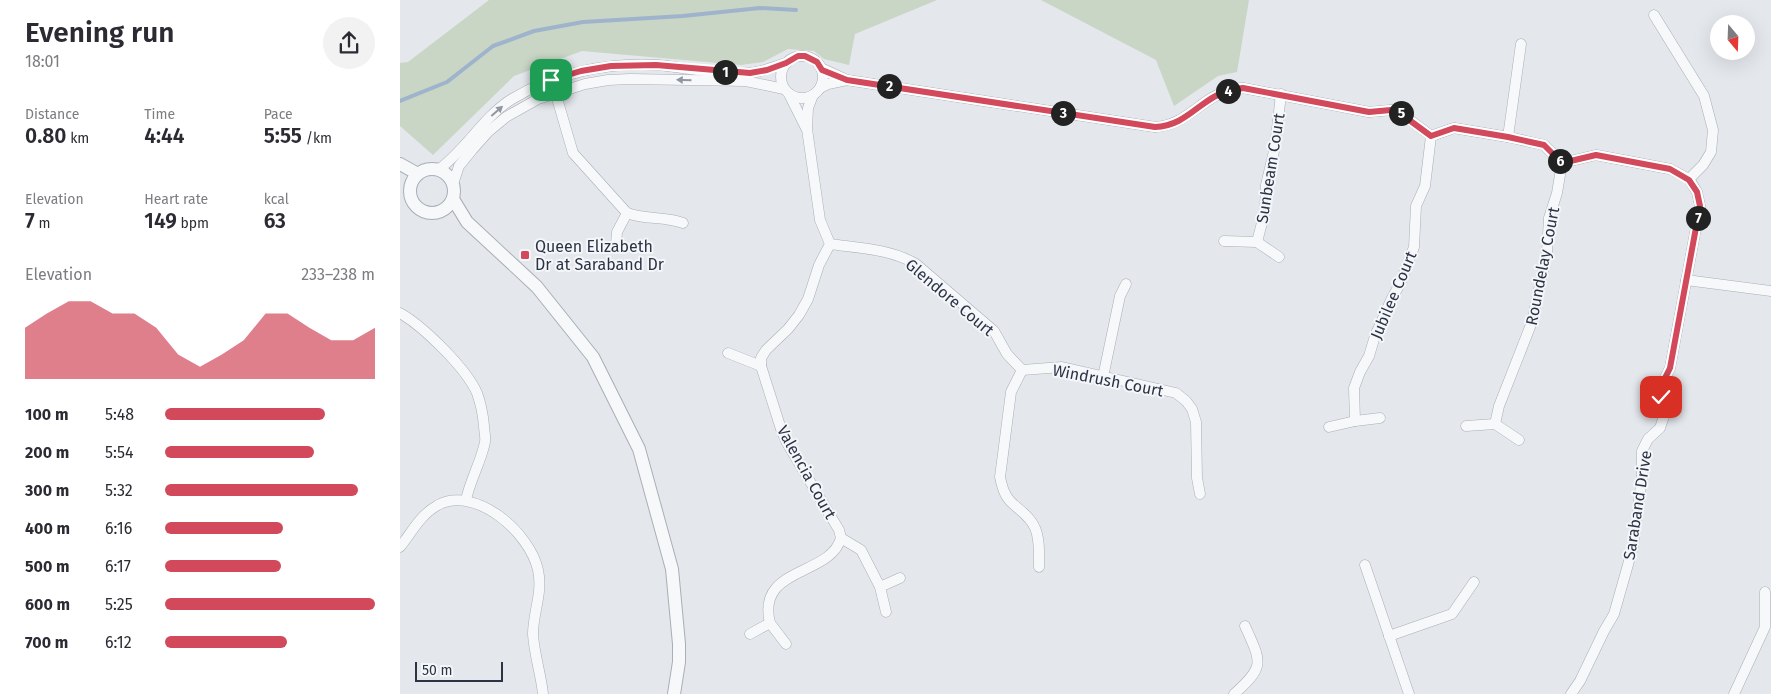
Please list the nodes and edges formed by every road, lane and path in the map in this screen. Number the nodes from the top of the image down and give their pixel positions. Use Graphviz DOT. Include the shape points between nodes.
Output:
graph roads {
  1 [pos="1654,15"];
  2 [pos="1520,44"];
  3 [pos="786,63"];
  4 [pos="821,68"];
  5 [pos="551,80"];
  6 [pos="847,80"];
  7 [pos="787,91"];
  8 [pos="816,91"];
  9 [pos="555,93"];
  10 [pos="1281,94"];
  11 [pos="806,129"];
  12 [pos="1431,136"];
  13 [pos="1508,137"];
  14 [pos="1562,163"];
  15 [pos="400,164"];
  16 [pos="438,170"];
  17 [pos="400,172"];
  18 [pos="418,174"];
  19 [pos="1689,180"];
  20 [pos="453,184"];
  21 [pos="410,188"];
  22 [pos="453,199"];
  23 [pos="441,211"];
  24 [pos="627,213"];
  25 [pos="467,222"];
  26 [pos="683,223"];
  27 [pos="1224,241"];
  28 [pos="1257,242"];
  29 [pos="616,244"];
  30 [pos="830,244"];
  31 [pos="1279,257"];
  32 [pos="1686,280"];
  33 [pos="1126,284"];
  34 [pos="1771,291"];
  35 [pos="400,313"];
  36 [pos="728,353"];
  37 [pos="761,366"];
  38 [pos="1022,370"];
  39 [pos="1103,377"];
  40 [pos="1380,418"];
  41 [pos="1355,421"];
  42 [pos="1495,424"];
  43 [pos="1466,426"];
  44 [pos="1329,427"];
  45 [pos="1519,440"];
  46 [pos="1200,494"];
  47 [pos="466,500"];
  48 [pos="841,538"];
  49 [pos="400,547"];
  50 [pos="1366,565"];
  51 [pos="1039,567"];
  52 [pos="900,578"];
  53 [pos="1474,582"];
  54 [pos="880,587"];
  55 [pos="1765,592"];
  56 [pos="886,612"];
  57 [pos="770,623"];
  58 [pos="1245,626"];
  59 [pos="750,634"];
  60 [pos="1389,636"];
  61 [pos="786,644"];
  62 [pos="543,694"];
  63 [pos="674,694"];
  64 [pos="1234,694"];
  65 [pos="1408,694"];
  66 [pos="1571,694"];
  67 [pos="1734,694"];
  1 -- 19 [label="street" via="1704,96 1713,130 1711,152"];
  2 -- 13 [label="street"];
  3 -- 4 [label="street" via="805,56"];
  3 -- 5 [label="street" via="750,73 656,65 611,66"];
  3 -- 7 [label="street" via="781,83"];
  4 -- 6 [label="street"];
  4 -- 8 [label="street" via="822,81"];
  5 -- 9 [label="street"];
  16 -- 5 [label="street, one-way" via="511,100"];
  6 -- 8 [label="street" via="828,84"];
  6 -- 10 [label="street" via="1155,127 1167,127 1178,122 1227,91 1243,88"];
  7 -- 8 [label="street" via="801,98"];
  7 -- 9 [label="street, one-way" via="746,81 630,79 585,84"];
  7 -- 11 [label="street"];
  8 -- 11 [label="street" via="808,108"];
  9 -- 20 [label="street" via="530,103 488,132 459,166"];
  9 -- 24 [label="street" via="573,153"];
  10 -- 12 [label="street" via="1369,112 1391,110"];
  10 -- 28 [label="street, Sunbeam Court" via="1266,185 1265,211"];
  11 -- 30 [label="street" via="820,220"];
  12 -- 13 [label="street" via="1454,128"];
  12 -- 41 [label="street, Jubilee Court" via="1425,186 1416,206 1414,246 1354,388"];
  13 -- 14 [label="street" via="1544,145"];
  14 -- 19 [label="street" via="1596,155 1670,169"];
  14 -- 42 [label="street, Roundelay Court" via="1532,322"];
  15 -- 18 [label="street"];
  16 -- 18 [label="street"];
  16 -- 20 [label="street"];
  17 -- 21 [label="street"];
  18 -- 21 [label="street"];
  19 -- 32 [label="street, Saraband Drive" via="1697,192 1700,206"];
  20 -- 22 [label="street"];
  21 -- 23 [label="street" via="419,209 434,213"];
  22 -- 23 [label="street"];
  22 -- 25 [label="street"];
  23 -- 25 [label="street"];
  24 -- 26 [label="street"];
  24 -- 29 [label="street" via="617,232"];
  25 -- 63 [label="street" via="537,287 593,357 639,449 672,569 679,644"];
  27 -- 28 [label="street, Sunbeam Court"];
  28 -- 31 [label="street, Sunbeam Court"];
  30 -- 37 [label="street" via="799,315 766,350"];
  30 -- 38 [label="street, Glendore Court" via="891,252 916,264 994,331 1007,354"];
  32 -- 34 [label="street"];
  32 -- 66 [label="street, Saraband Drive" via="1670,368 1661,386 1664,416 1660,428 1642,450 1642,478 1633,547 1614,614"];
  33 -- 39 [label="street" via="1120,296"];
  35 -- 47 [label="street" via="426,332 456,363 476,391 485,440"];
  36 -- 37 [label="street"];
  37 -- 48 [label="street, Valencia Court" via="787,443 840,530"];
  38 -- 39 [label="street, Windrush Court" via="1062,367"];
  38 -- 51 [label="street" via="1011,392 1000,477 1010,501 1036,528"];
  39 -- 46 [label="street, Windrush Court" via="1176,393 1186,401 1196,422"];
  40 -- 41 [label="street"];
  41 -- 44 [label="street"];
  42 -- 43 [label="street"];
  42 -- 45 [label="street"];
  47 -- 49 [label="street" via="439,504 426,512"];
  47 -- 62 [label="street" via="490,510 506,522 531,552 538,569 540,592 533,634"];
  48 -- 54 [label="street, Valencia Court" via="861,550"];
  48 -- 57 [label="street" via="832,554 782,582 774,590 768,603"];
  50 -- 60 [label="street"];
  52 -- 54 [label="street"];
  53 -- 60 [label="street" via="1452,614"];
  54 -- 56 [label="street, Valencia Court"];
  55 -- 67 [label="street" via="1765,628"];
  57 -- 59 [label="street"];
  57 -- 61 [label="street"];
  58 -- 64 [label="street" via="1258,664 1255,674"];
  60 -- 65 [label="street"];
}
